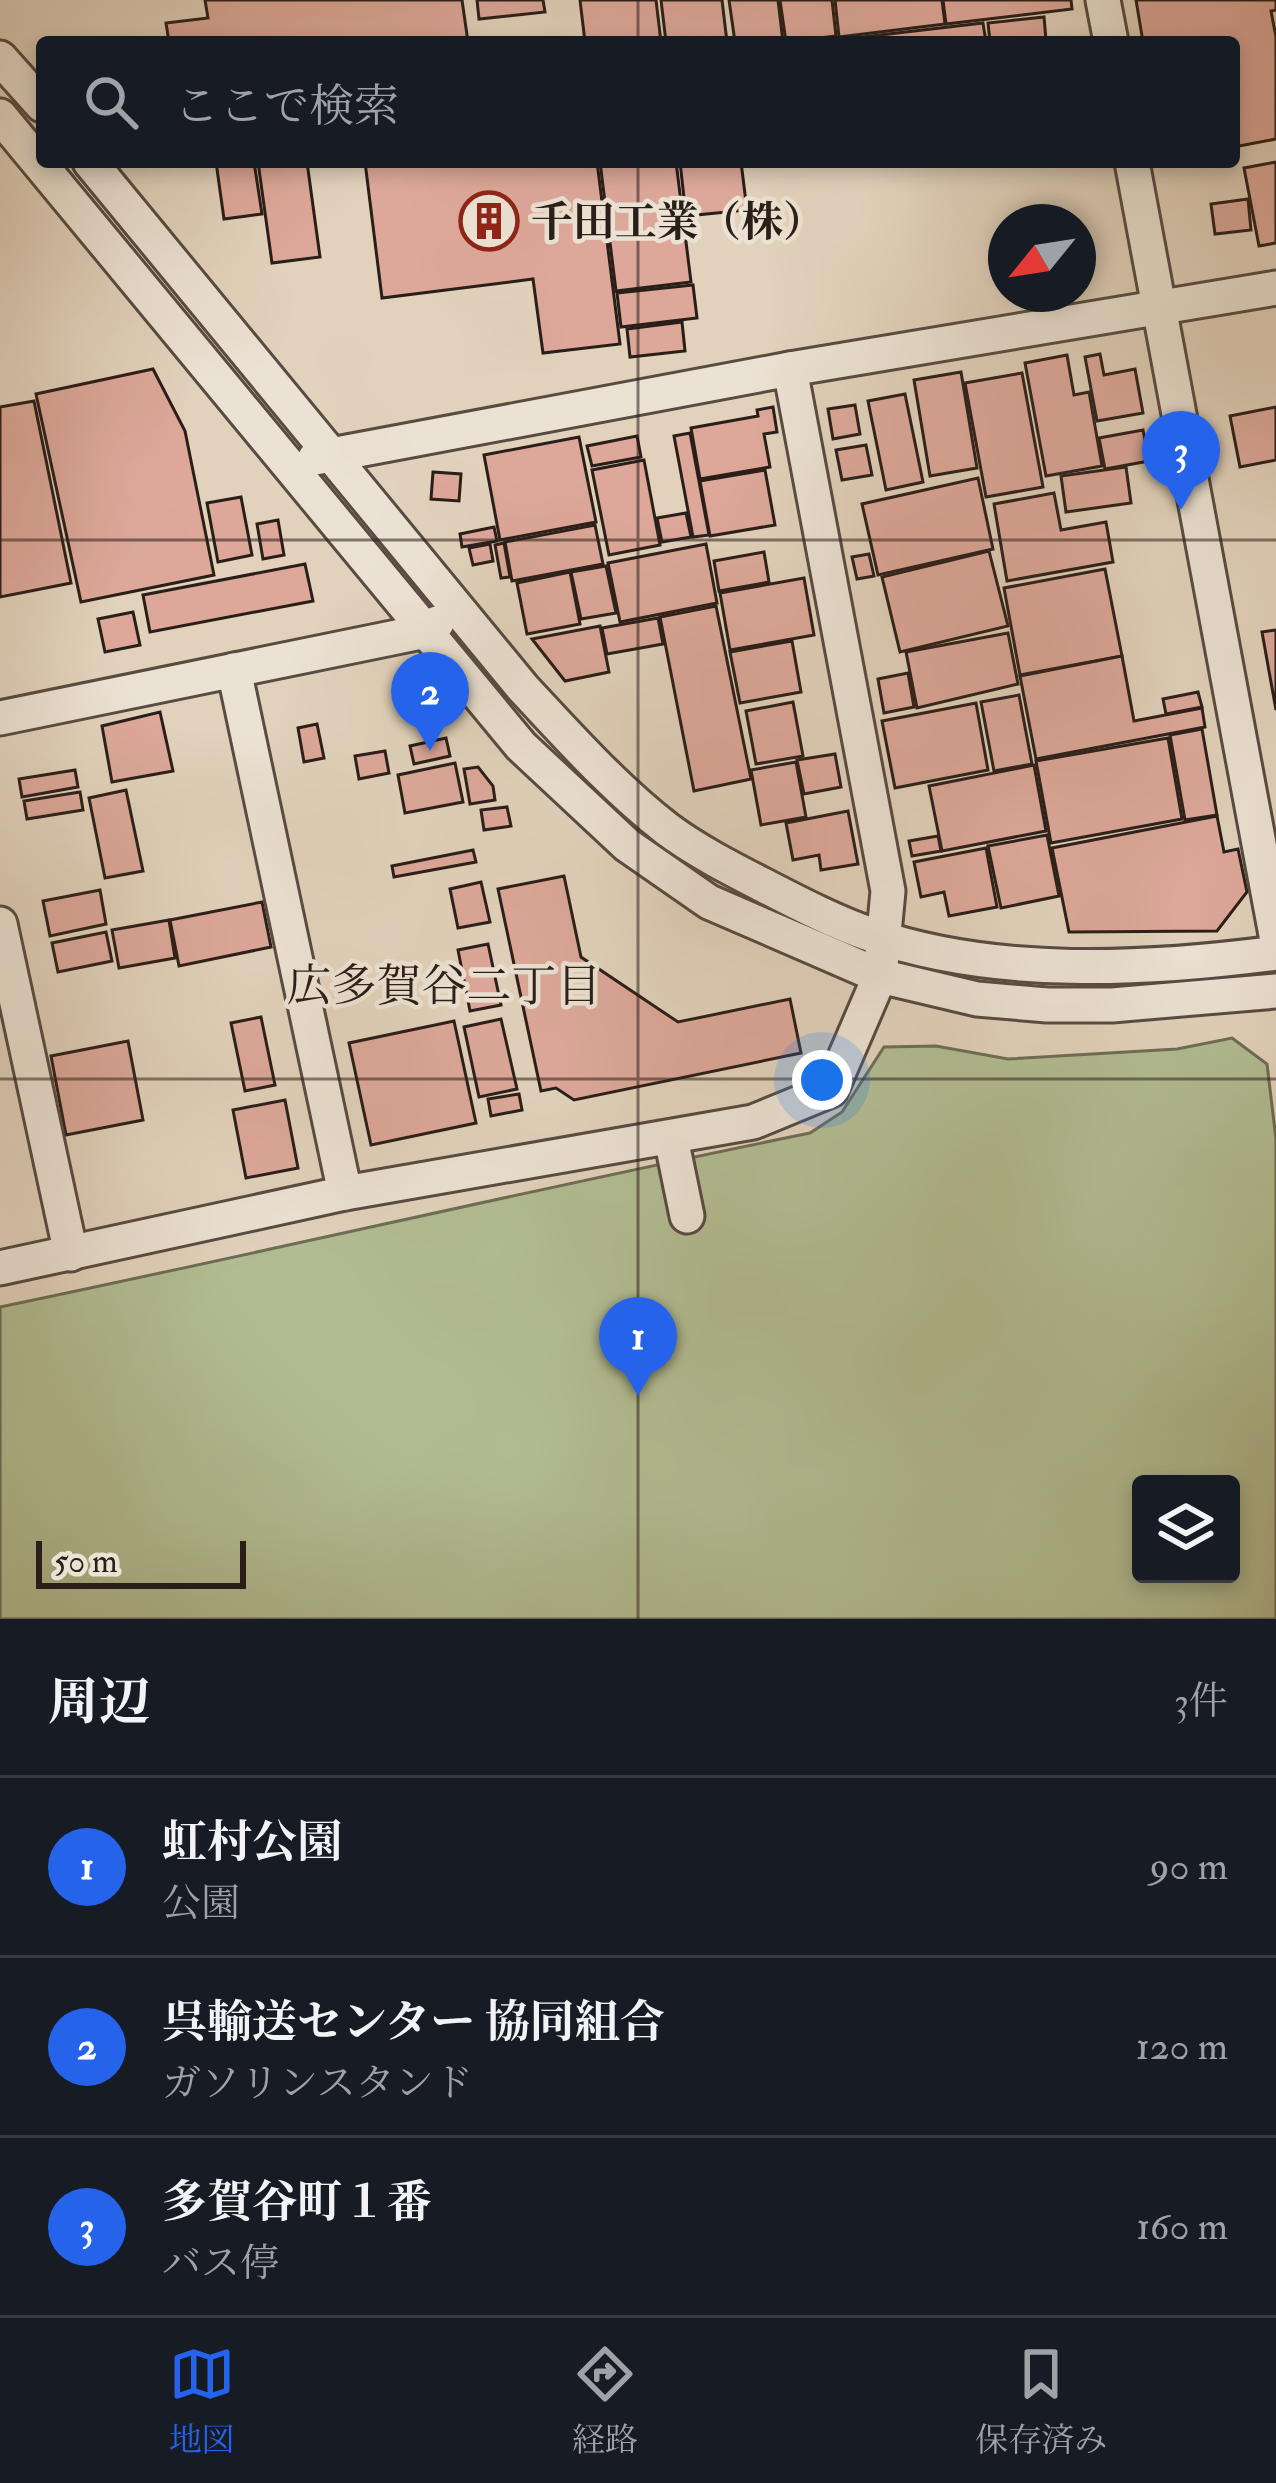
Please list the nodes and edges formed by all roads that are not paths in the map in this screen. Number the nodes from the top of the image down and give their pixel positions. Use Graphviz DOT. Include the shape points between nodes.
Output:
graph roads {
  1 [pos="1103,0"];
  2 [pos="1110,36"];
  3 [pos="0,58"];
  4 [pos="36,98"];
  5 [pos="0,116"];
  6 [pos="36,160"];
  7 [pos="43,168"];
  8 [pos="94,168"];
  9 [pos="1133,168"];
  10 [pos="1276,288"];
  11 [pos="1158,308"];
  12 [pos="790,369"];
  13 [pos="332,455"];
  14 [pos="284,463"];
  15 [pos="458,608"];
  16 [pos="425,632"];
  17 [pos="235,670"];
  18 [pos="0,718"];
  19 [pos="0,923"];
  20 [pos="1276,935"];
  21 [pos="886,938"];
  22 [pos="1276,953"];
  23 [pos="880,976"];
  24 [pos="1276,991"];
  25 [pos="671,1138"];
  26 [pos="345,1193"];
  27 [pos="687,1216"];
  28 [pos="71,1254"];
  29 [pos="0,1268"];
  1 -- 2 [label="street"];
  3 -- 4 [label="street"];
  5 -- 6 [label="street"];
  7 -- 14 [label="street"];
  8 -- 13 [label="street"];
  9 -- 11 [label="street"];
  10 -- 11 [label="street"];
  11 -- 12 [label="street"];
  11 -- 20 [label="street"];
  12 -- 13 [label="street"];
  12 -- 21 [label="street" via="888,891"];
  13 -- 14 [label="street"];
  13 -- 15 [label="street"];
  14 -- 16 [label="street"];
  15 -- 16 [label="street"];
  15 -- 21 [label="street" via="592,762 668,830 798,903"];
  16 -- 17 [label="street"];
  16 -- 23 [label="street" via="521,746 627,845 709,902"];
  17 -- 18 [label="street"];
  17 -- 26 [label="street"];
  19 -- 28 [label="street"];
  21 -- 22 [label="street" via="952,954 1101,968"];
  21 -- 23 [label="street"];
  23 -- 24 [label="street" via="1046,1005"];
  23 -- 25 [label="street" via="831,1090 753,1122"];
  25 -- 26 [label="street"];
  25 -- 27 [label="street"];
  26 -- 28 [label="street"];
  28 -- 29 [label="street"];
}
